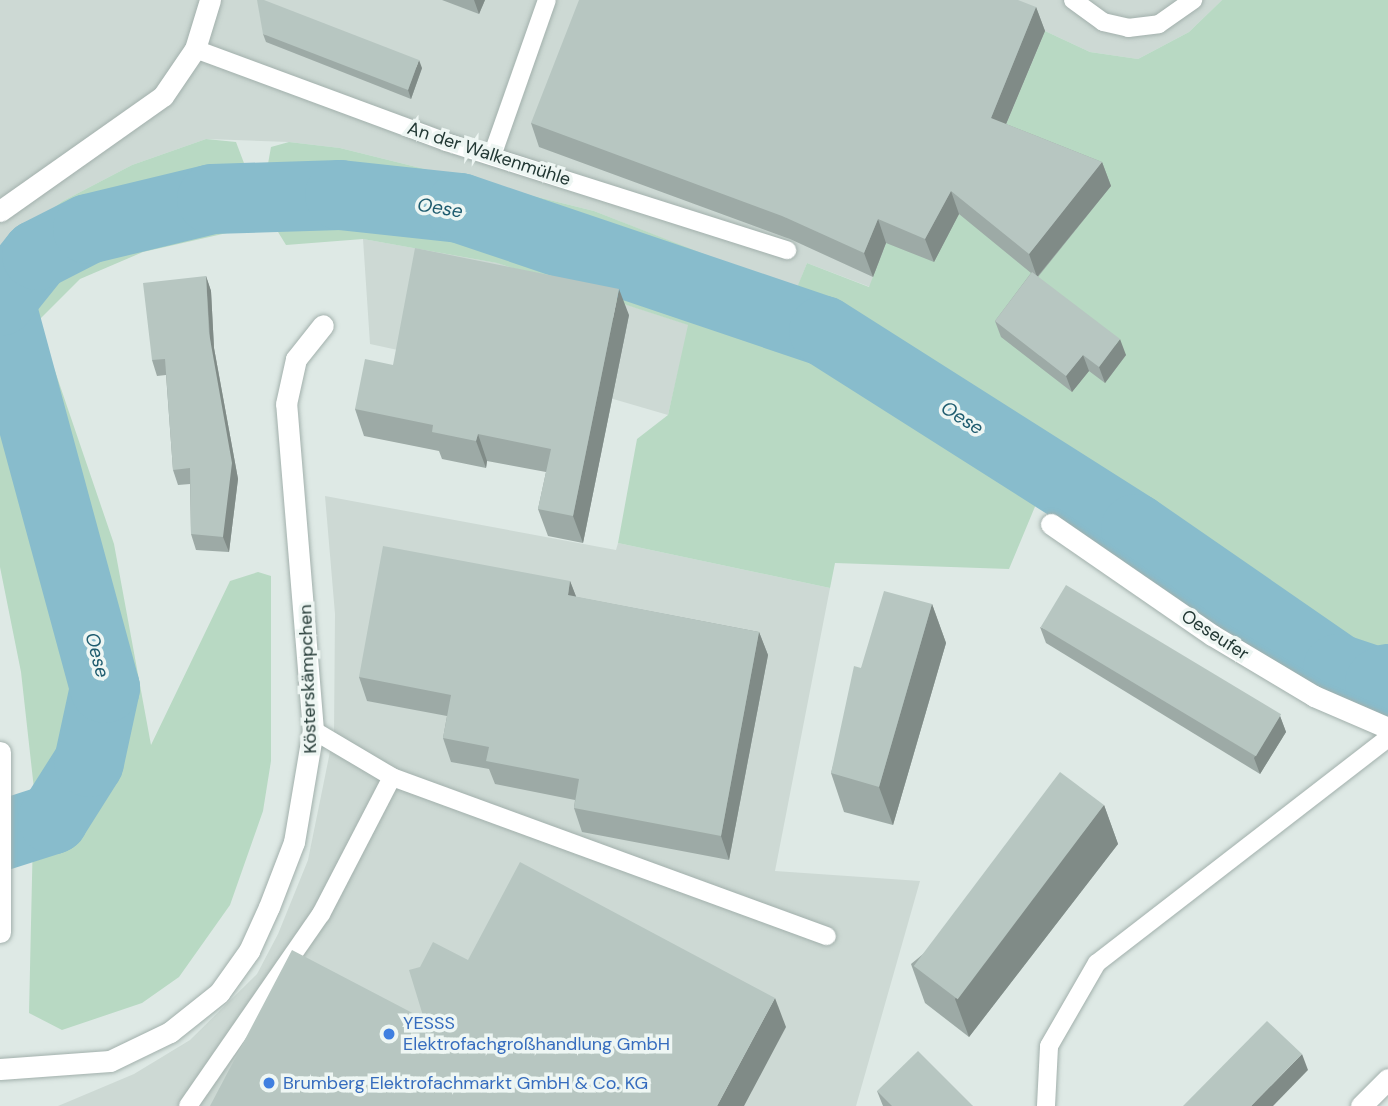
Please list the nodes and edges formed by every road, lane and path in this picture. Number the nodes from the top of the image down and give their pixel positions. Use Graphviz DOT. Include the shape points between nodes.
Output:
graph roads {
  1 [pos="210,0"];
  2 [pos="547,0"];
  3 [pos="1073,0"];
  4 [pos="1193,0"];
  5 [pos="195,49"];
  6 [pos="492,156"];
  7 [pos="0,211"];
  8 [pos="787,250"];
  9 [pos="323,326"];
  10 [pos="1051,524"];
  11 [pos="1388,728"];
  12 [pos="313,730"];
  13 [pos="1388,738"];
  14 [pos="0,752"];
  15 [pos="392,777"];
  16 [pos="0,932"];
  17 [pos="827,936"];
  18 [pos="0,1069"];
  19 [pos="1388,1079"];
  20 [pos="188,1106"];
  21 [pos="1046,1106"];
  22 [pos="1361,1106"];
  1 -- 5 [label="street"];
  2 -- 6 [label="lane"];
  3 -- 4 [label="lane" via="1103,22 1128,28 1159,24"];
  5 -- 6 [label="lane, An der Walkenmühle"];
  5 -- 7 [label="street" via="163,96"];
  6 -- 8 [label="lane, An der Walkenmühle"];
  9 -- 12 [label="street, Kösterskämpchen" via="296,359 286,404"];
  10 -- 11 [label="street, Oeseufer" via="1212,635 1314,696"];
  12 -- 15 [label="lane"];
  12 -- 18 [label="street, Kösterskämpchen" via="294,842 249,951 219,993 170,1032 110,1061"];
  13 -- 21 [label="lane" via="1097,963 1049,1046"];
  14 -- 16 [label="street" via="4,788"];
  15 -- 17 [label="lane"];
  15 -- 20 [label="lane" via="321,914"];
  19 -- 22 [label="street"];
}
